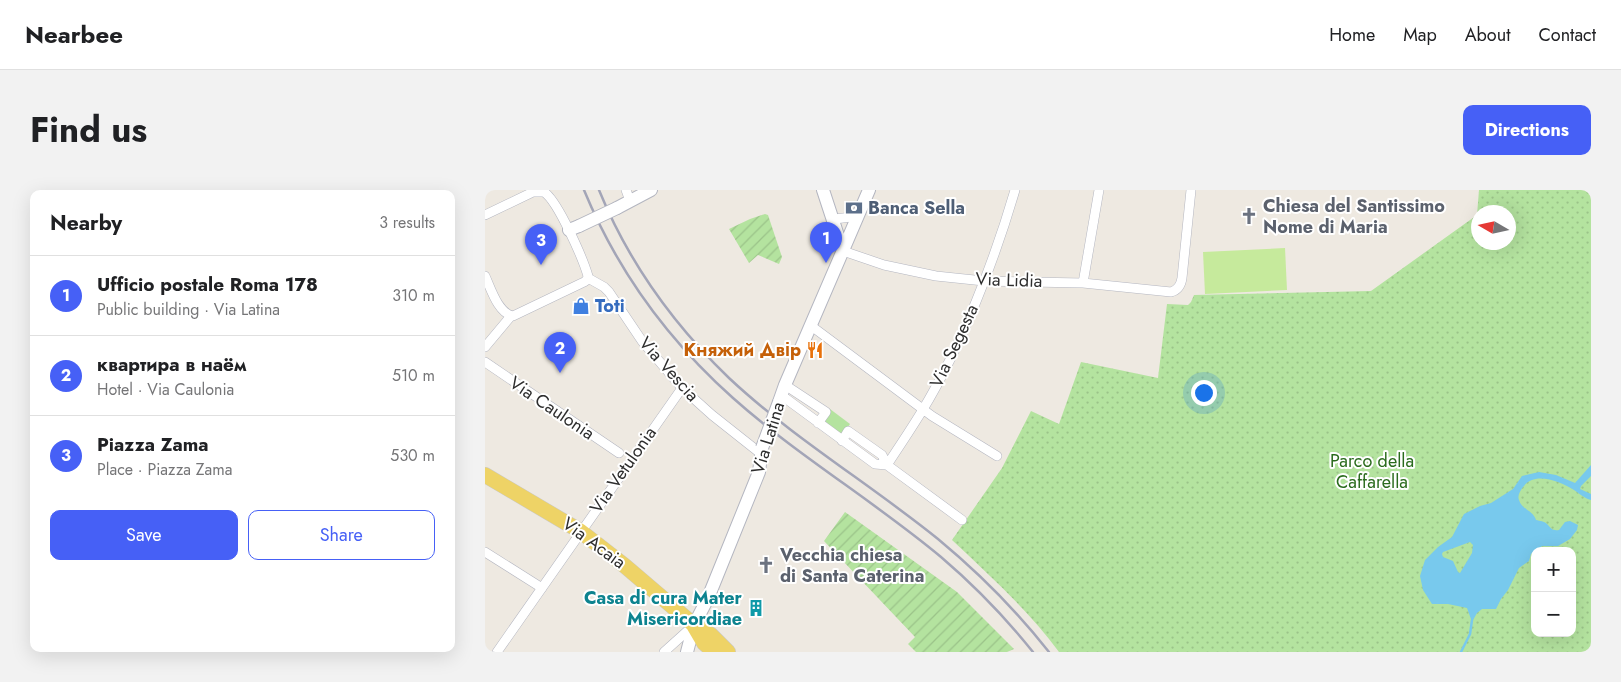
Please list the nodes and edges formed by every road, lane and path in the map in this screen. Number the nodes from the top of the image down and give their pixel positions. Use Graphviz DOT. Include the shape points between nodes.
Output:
graph roads {
  1 [pos="651,190"];
  2 [pos="823,190"];
  3 [pos="869,190"];
  4 [pos="1015,190"];
  5 [pos="1099,190"];
  6 [pos="1191,190"];
  7 [pos="628,196"];
  8 [pos="859,212"];
  9 [pos="485,215"];
  10 [pos="834,219"];
  11 [pos="574,228"];
  12 [pos="843,251"];
  13 [pos="485,276"];
  14 [pos="588,278"];
  15 [pos="984,281"];
  16 [pos="1083,283"];
  17 [pos="511,316"];
  18 [pos="810,325"];
  19 [pos="485,347"];
  20 [pos="485,362"];
  21 [pos="682,388"];
  22 [pos="781,394"];
  23 [pos="923,410"];
  24 [pos="818,423"];
  25 [pos="761,450"];
  26 [pos="619,453"];
  27 [pos="997,456"];
  28 [pos="887,465"];
  29 [pos="485,474"];
  30 [pos="962,520"];
  31 [pos="580,531"];
  32 [pos="485,552"];
  33 [pos="542,588"];
  34 [pos="694,625"];
  35 [pos="497,652"];
  36 [pos="664,652"];
  37 [pos="687,652"];
  38 [pos="714,652"];
  39 [pos="728,652"];
  1 -- 7 [label="street"];
  2 -- 10 [label="street"];
  3 -- 8 [label="street"];
  4 -- 15 [label="street, Via Segesta"];
  5 -- 16 [label="street"];
  6 -- 16 [label="street, Via Lidia" via="1183,278 1177,290 1166,293"];
  7 -- 11 [label="street, bridge" via="617,208"];
  8 -- 10 [label="street" via="852,217"];
  8 -- 12 [label="street, Via Latina"];
  9 -- 11 [label="street" via="541,191 552,198"];
  10 -- 12 [label="street"];
  11 -- 14 [label="street"];
  12 -- 15 [label="street, Via Lidia" via="913,272"];
  12 -- 18 [label="street, Via Latina"];
  13 -- 17 [label="street" via="504,312"];
  14 -- 17 [label="street"];
  14 -- 21 [label="street, Via Vescia" via="609,292 642,341"];
  15 -- 16 [label="street, Via Lidia"];
  15 -- 23 [label="street, Via Segesta"];
  17 -- 19 [label="street"];
  18 -- 22 [label="street, Via Latina"];
  18 -- 23 [label="street"];
  20 -- 26 [label="street, Via Caulonia"];
  21 -- 25 [label="street, Via Vescia" via="712,415"];
  21 -- 31 [label="street, Via Vetulonia"];
  22 -- 24 [label="street"];
  22 -- 24 [label="street" via="826,412"];
  22 -- 25 [label="street, Via Latina, bridge"];
  23 -- 27 [label="street"];
  23 -- 28 [label="street, Via Segesta"];
  24 -- 28 [label="street" via="842,441 848,431 882,454"];
  25 -- 34 [label="street, Via Latina" via="759,472"];
  28 -- 30 [label="street"];
  29 -- 31 [label="main road, Via Acaia"];
  31 -- 33 [label="street, Via Vetulonia"];
  31 -- 34 [label="main road, Via Acaia"];
  32 -- 33 [label="street"];
  33 -- 35 [label="street, Via Vetulonia"];
  34 -- 36 [label="street"];
  34 -- 37 [label="street, Via Latina"];
  34 -- 38 [label="main road"];
  34 -- 39 [label="main road" via="711,635"];
}
